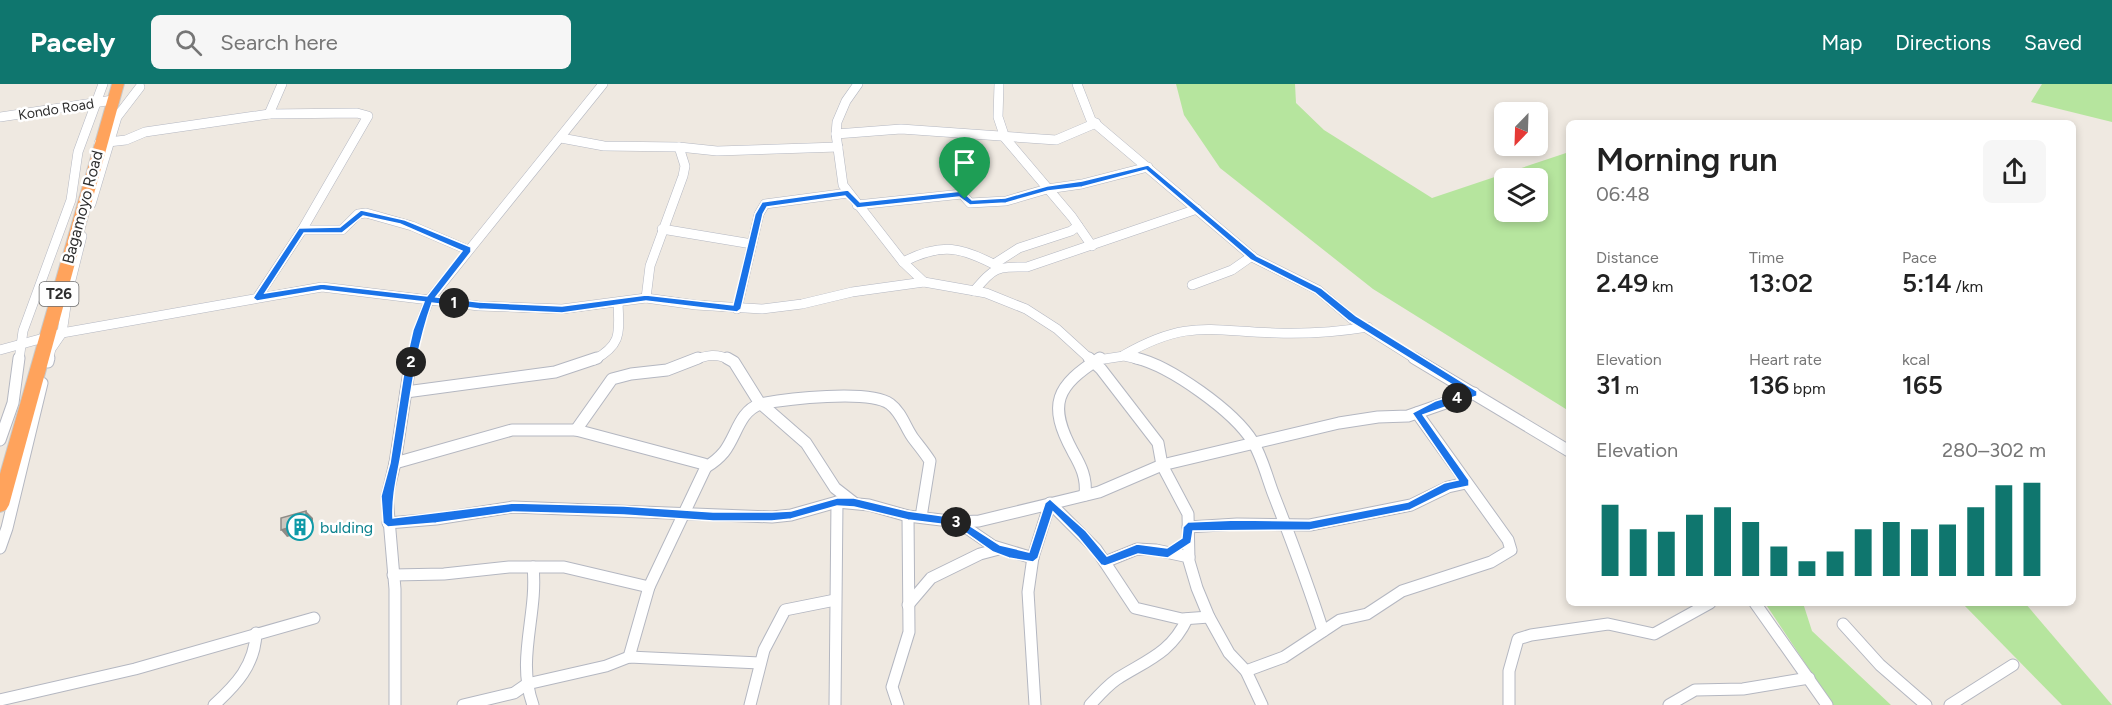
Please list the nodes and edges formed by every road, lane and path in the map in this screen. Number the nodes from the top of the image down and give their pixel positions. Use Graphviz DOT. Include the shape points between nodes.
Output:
graph roads {
  1 [pos="282,84"];
  2 [pos="603,84"];
  3 [pos="858,84"];
  4 [pos="999,84"];
  5 [pos="1077,84"];
  6 [pos="140,85"];
  7 [pos="112,90"];
  8 [pos="96,102"];
  9 [pos="269,114"];
  10 [pos="0,117"];
  11 [pos="1096,123"];
  12 [pos="836,134"];
  13 [pos="963,134"];
  14 [pos="561,138"];
  15 [pos="1005,138"];
  16 [pos="104,142"];
  17 [pos="679,147"];
  18 [pos="837,147"];
  19 [pos="1148,167"];
  20 [pos="1047,189"];
  21 [pos="848,193"];
  22 [pos="962,194"];
  23 [pos="857,205"];
  24 [pos="1197,209"];
  25 [pos="1078,226"];
  26 [pos="662,229"];
  27 [pos="302,230"];
  28 [pos="753,244"];
  29 [pos="1092,246"];
  30 [pos="468,250"];
  31 [pos="1252,256"];
  32 [pos="903,262"];
  33 [pos="997,266"];
  34 [pos="924,282"];
  35 [pos="1192,285"];
  36 [pos="974,291"];
  37 [pos="257,298"];
  38 [pos="646,298"];
  39 [pos="429,300"];
  40 [pos="618,302"];
  41 [pos="737,309"];
  42 [pos="1368,327"];
  43 [pos="62,333"];
  44 [pos="47,338"];
  45 [pos="21,344"];
  46 [pos="0,350"];
  47 [pos="1124,355"];
  48 [pos="1092,360"];
  49 [pos="406,392"];
  50 [pos="1474,393"];
  51 [pos="759,402"];
  52 [pos="1417,413"];
  53 [pos="576,430"];
  54 [pos="0,440"];
  55 [pos="1253,442"];
  56 [pos="1566,449"];
  57 [pos="395,463"];
  58 [pos="1162,465"];
  59 [pos="706,467"];
  60 [pos="1466,483"];
  61 [pos="1085,495"];
  62 [pos="837,502"];
  63 [pos="854,502"];
  64 [pos="1050,503"];
  65 [pos="0,505"];
  66 [pos="683,514"];
  67 [pos="915,517"];
  68 [pos="958,522"];
  69 [pos="388,523"];
  70 [pos="1285,525"];
  71 [pos="1188,527"];
  72 [pos="1187,540"];
  73 [pos="0,548"];
  74 [pos="999,549"];
  75 [pos="1168,553"];
  76 [pos="1189,557"];
  77 [pos="1033,558"];
  78 [pos="1105,562"];
  79 [pos="533,567"];
  80 [pos="393,575"];
  81 [pos="649,587"];
  82 [pos="835,600"];
  83 [pos="908,605"];
  84 [pos="1705,606"];
  85 [pos="1757,606"];
  86 [pos="1209,617"];
  87 [pos="314,618"];
  88 [pos="1187,619"];
  89 [pos="1843,624"];
  90 [pos="1323,631"];
  91 [pos="256,633"];
  92 [pos="629,657"];
  93 [pos="760,663"];
  94 [pos="2013,665"];
  95 [pos="1246,671"];
  96 [pos="1809,678"];
  97 [pos="527,684"];
  98 [pos="0,700"];
  99 [pos="214,705"];
  100 [pos="395,705"];
  101 [pos="463,705"];
  102 [pos="533,705"];
  103 [pos="750,705"];
  104 [pos="835,705"];
  105 [pos="898,705"];
  106 [pos="1035,705"];
  107 [pos="1090,705"];
  108 [pos="1262,705"];
  109 [pos="1509,705"];
  110 [pos="1669,705"];
  111 [pos="1827,705"];
  112 [pos="1926,705"];
  113 [pos="1950,705"];
  1 -- 9 [label="street"];
  2 -- 14 [label="street"];
  3 -- 12 [label="street" via="846,101"];
  4 -- 15 [label="street" via="998,117"];
  5 -- 11 [label="street" via="1085,109"];
  6 -- 7 [label="street, Kondo Road"];
  6 -- 16 [label="street"];
  7 -- 8 [label="street"];
  7 -- 8 [label="street, Kondo Road"];
  7 -- 16 [label="highway, Bagamoyo Road / T26"];
  8 -- 10 [label="street, Kondo Road"];
  8 -- 45 [label="street" via="78,152 71,201"];
  9 -- 16 [label="street"];
  9 -- 27 [label="street" via="357,113 368,118"];
  11 -- 15 [label="street" via="1056,140"];
  11 -- 19 [label="street"];
  12 -- 13 [label="street" via="901,129"];
  12 -- 18 [label="street"];
  13 -- 15 [label="street"];
  13 -- 22 [label="street"];
  14 -- 17 [label="street" via="623,148"];
  14 -- 30 [label="street"];
  15 -- 20 [label="street"];
  16 -- 43 [label="street"];
  16 -- 44 [label="highway, Bagamoyo Road / T26"];
  17 -- 18 [label="street" via="747,151"];
  17 -- 26 [label="street" via="685,166 683,176"];
  18 -- 21 [label="street" via="843,185"];
  19 -- 20 [label="street"];
  19 -- 24 [label="street"];
  20 -- 22 [label="street" via="979,204 970,203"];
  20 -- 25 [label="street"];
  21 -- 23 [label="street"];
  21 -- 28 [label="street" via="765,204"];
  22 -- 23 [label="street"];
  23 -- 32 [label="street"];
  24 -- 29 [label="street"];
  24 -- 31 [label="street"];
  25 -- 29 [label="street"];
  25 -- 33 [label="street" via="1019,248"];
  26 -- 28 [label="street"];
  26 -- 38 [label="street" via="650,266"];
  27 -- 30 [label="street" via="342,230 363,213 402,222"];
  27 -- 37 [label="street"];
  28 -- 41 [label="street"];
  29 -- 33 [label="street" via="1028,267"];
  30 -- 39 [label="street"];
  31 -- 35 [label="street" via="1232,270"];
  31 -- 42 [label="street" via="1318,290 1352,319"];
  32 -- 33 [label="street" via="931,249 947,247 977,254"];
  32 -- 34 [label="street"];
  33 -- 36 [label="street"];
  34 -- 36 [label="street"];
  34 -- 41 [label="street" via="783,307"];
  36 -- 48 [label="street" via="1026,309 1057,329"];
  37 -- 39 [label="street" via="322,287"];
  37 -- 43 [label="street"];
  38 -- 40 [label="street"];
  38 -- 41 [label="street"];
  39 -- 40 [label="street" via="562,309"];
  39 -- 49 [label="street" via="418,330"];
  40 -- 49 [label="street" via="619,334 615,345 580,365"];
  42 -- 47 [label="street" via="1274,333 1212,326 1167,334"];
  42 -- 50 [label="street"];
  43 -- 44 [label="street"];
  43 -- 73 [label="street" via="51,349"];
  44 -- 45 [label="street"];
  44 -- 65 [label="highway, Bagamoyo Road / T26"];
  45 -- 46 [label="street"];
  45 -- 54 [label="street" via="13,403"];
  47 -- 48 [label="street"];
  47 -- 55 [label="street" via="1159,365 1183,380 1239,425"];
  48 -- 58 [label="street" via="1158,443"];
  48 -- 61 [label="street" via="1060,393 1057,403 1063,434 1083,471"];
  49 -- 57 [label="street"];
  50 -- 52 [label="street"];
  50 -- 56 [label="street"];
  51 -- 53 [label="street" via="734,362 721,355 707,355 667,370 612,379"];
  51 -- 59 [label="street" via="745,415 721,457"];
  51 -- 63 [label="street" via="806,443 835,488"];
  51 -- 67 [label="street" via="863,397 883,400 894,407 930,461"];
  52 -- 55 [label="street" via="1338,423"];
  52 -- 60 [label="street"];
  53 -- 57 [label="street" via="512,429"];
  53 -- 59 [label="street" via="700,462"];
  55 -- 58 [label="street"];
  55 -- 70 [label="street"];
  57 -- 69 [label="street" via="387,496"];
  58 -- 61 [label="street"];
  58 -- 71 [label="street" via="1184,502"];
  59 -- 66 [label="street"];
  60 -- 70 [label="street" via="1448,486 1410,506 1310,525"];
  60 -- 90 [label="street" via="1508,540 1511,548 1507,555 1404,590 1386,599 1374,612 1340,620"];
  61 -- 64 [label="street"];
  62 -- 63 [label="street"];
  62 -- 66 [label="street" via="772,517"];
  62 -- 82 [label="street"];
  63 -- 67 [label="street"];
  64 -- 68 [label="street" via="980,521"];
  64 -- 77 [label="street"];
  64 -- 78 [label="street"];
  66 -- 69 [label="street" via="513,507"];
  66 -- 81 [label="street"];
  67 -- 68 [label="street"];
  67 -- 83 [label="street"];
  68 -- 74 [label="street"];
  69 -- 80 [label="street"];
  70 -- 71 [label="street"];
  70 -- 90 [label="street"];
  71 -- 72 [label="street"];
  72 -- 75 [label="street"];
  72 -- 76 [label="street"];
  74 -- 77 [label="street"];
  74 -- 83 [label="street" via="931,578"];
  75 -- 76 [label="street"];
  75 -- 78 [label="street" via="1137,549"];
  76 -- 86 [label="street"];
  77 -- 106 [label="street" via="1029,614"];
  78 -- 88 [label="street" via="1138,610"];
  79 -- 80 [label="street"];
  79 -- 81 [label="street" via="574,568"];
  79 -- 97 [label="street"];
  80 -- 100 [label="street"];
  81 -- 92 [label="street"];
  82 -- 93 [label="street" via="785,610"];
  82 -- 104 [label="street"];
  83 -- 105 [label="street" via="909,632 892,687"];
  84 -- 109 [label="street" via="1654,634 1608,624 1518,639 1511,661"];
  85 -- 96 [label="street"];
  86 -- 88 [label="street"];
  86 -- 95 [label="street" via="1229,653"];
  87 -- 91 [label="street"];
  88 -- 107 [label="street" via="1166,651 1119,678"];
  89 -- 112 [label="street" via="1880,665"];
  90 -- 95 [label="street" via="1284,657"];
  91 -- 98 [label="street" via="135,669"];
  91 -- 99 [label="street" via="253,658 234,687"];
  92 -- 93 [label="street"];
  92 -- 97 [label="street"];
  93 -- 103 [label="street"];
  94 -- 113 [label="street"];
  95 -- 108 [label="street"];
  96 -- 110 [label="street" via="1743,689 1695,690"];
  96 -- 111 [label="street"];
  97 -- 101 [label="street" via="514,693"];
  97 -- 102 [label="street"];
}
